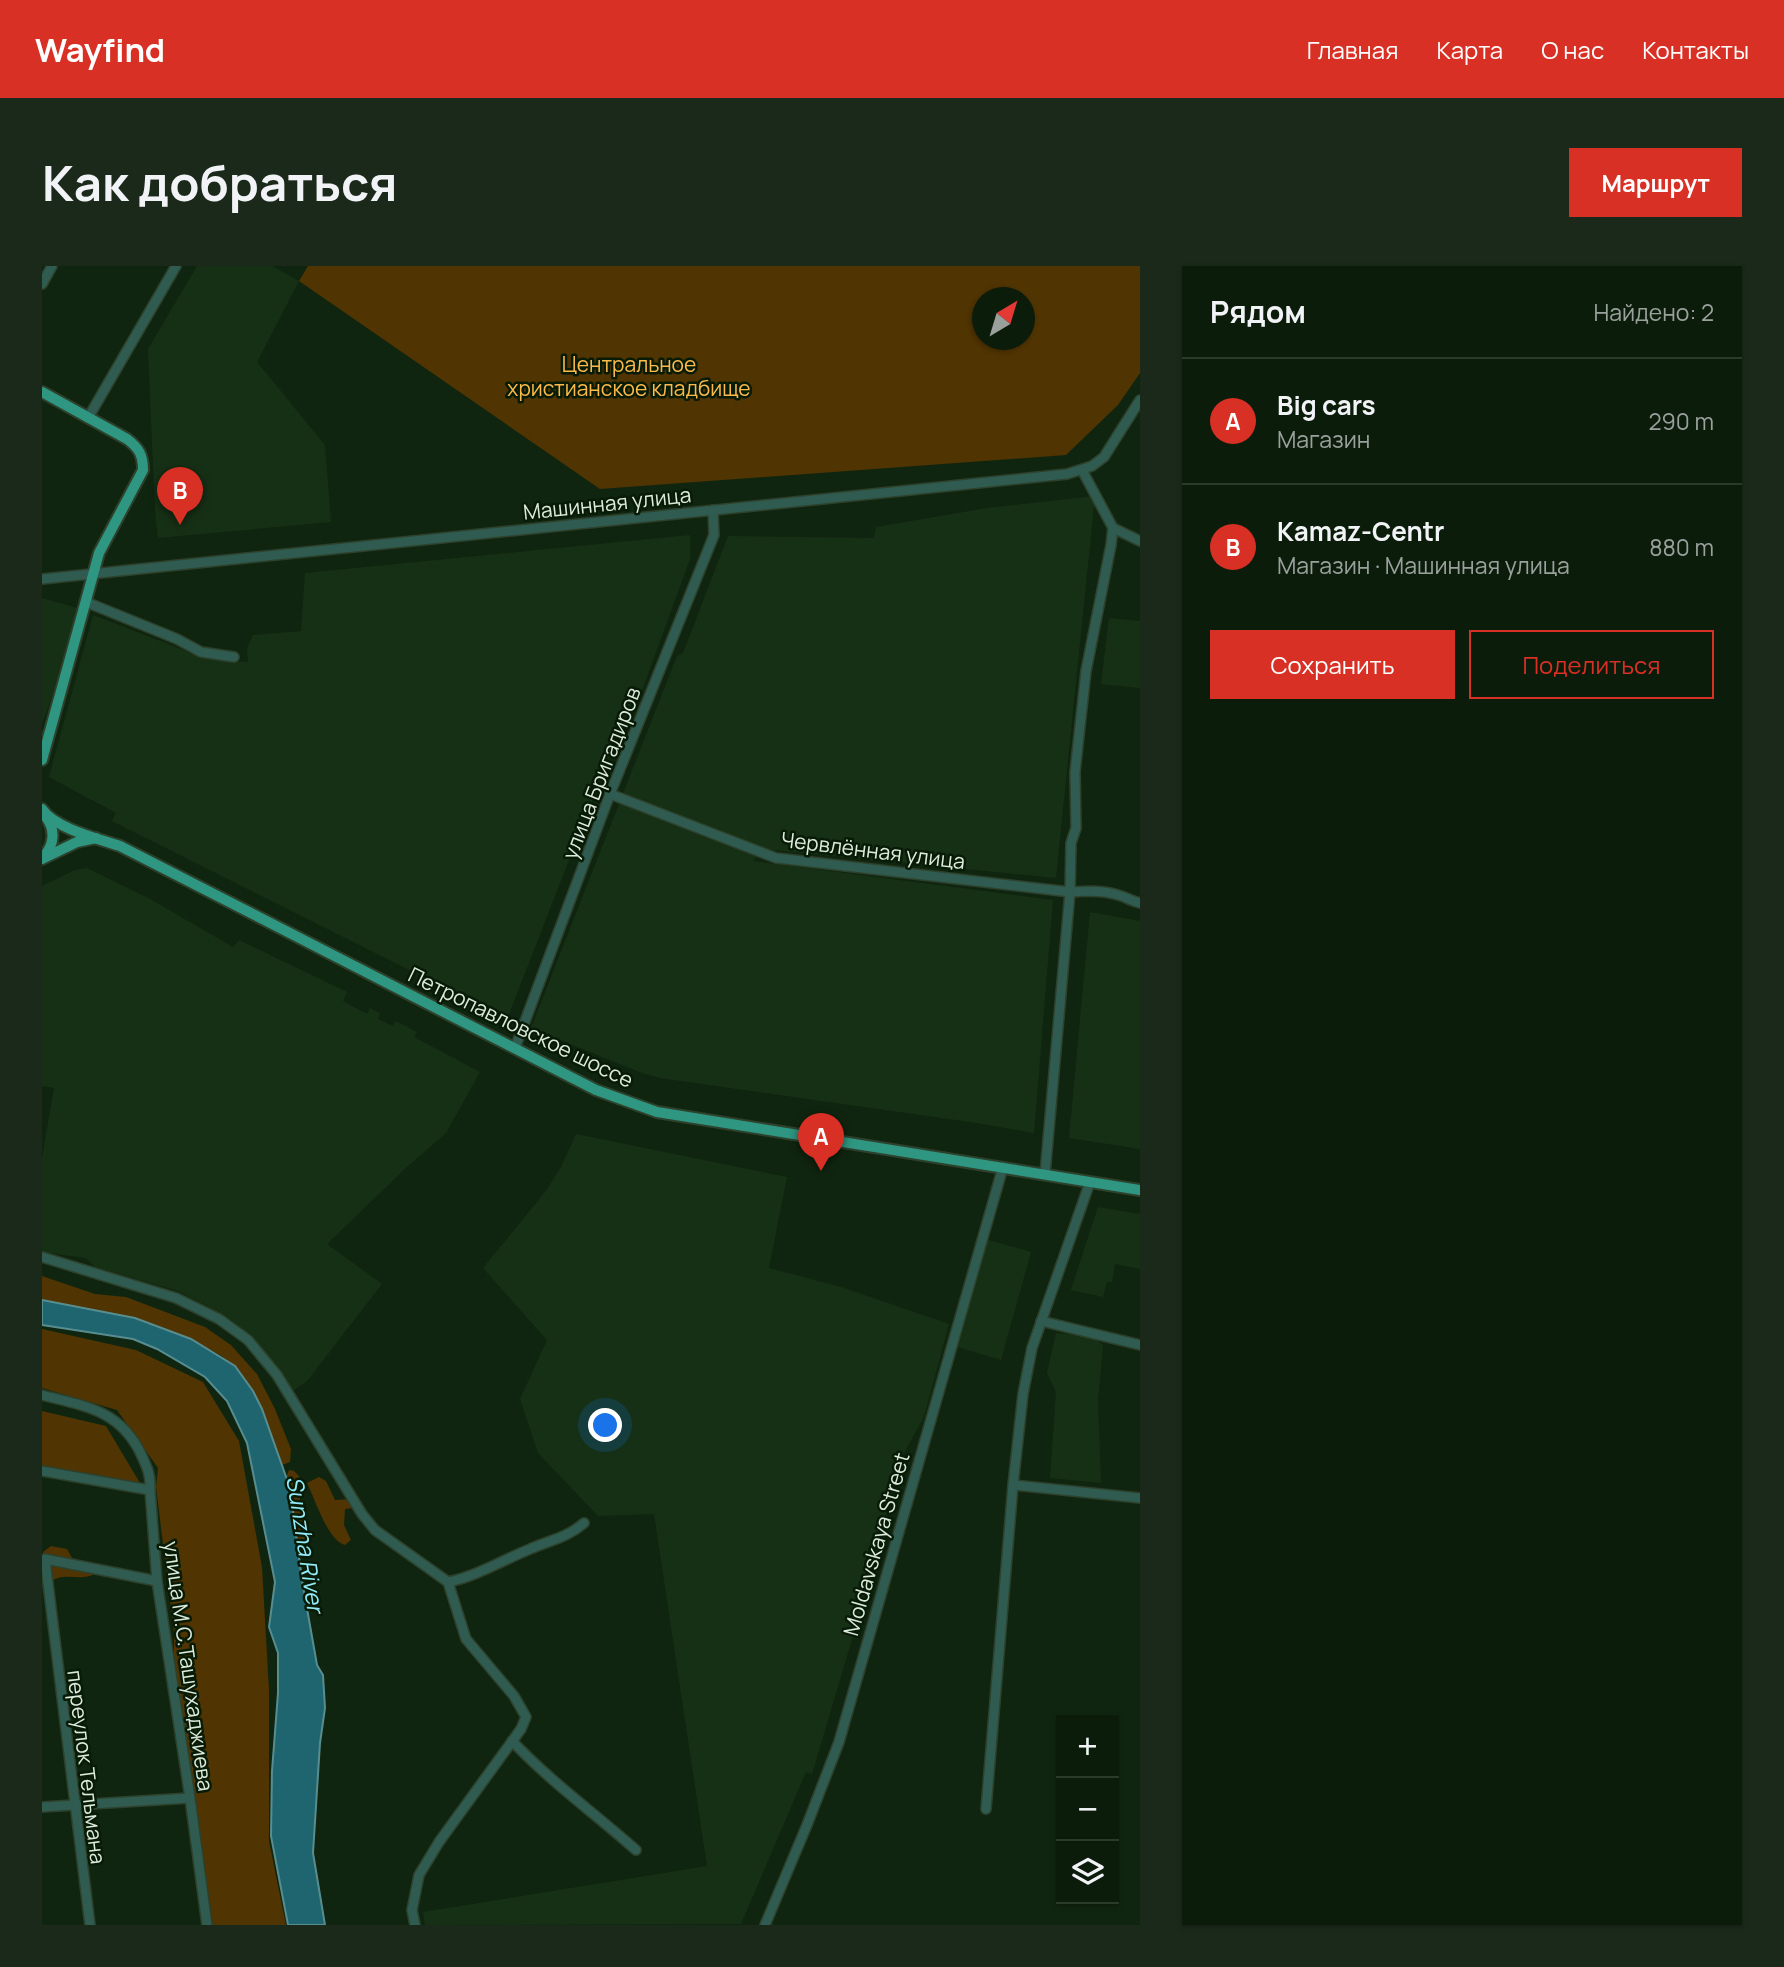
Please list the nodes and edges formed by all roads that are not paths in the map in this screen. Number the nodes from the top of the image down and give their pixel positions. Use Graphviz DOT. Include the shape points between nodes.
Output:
graph roads {
  1 [pos="52,266"];
  2 [pos="176,266"];
  3 [pos="42,284"];
  4 [pos="42,392"];
  5 [pos="1140,400"];
  6 [pos="88,418"];
  7 [pos="1083,470"];
  8 [pos="713,510"];
  9 [pos="1113,528"];
  10 [pos="1140,541"];
  11 [pos="94,574"];
  12 [pos="42,579"];
  13 [pos="86,602"];
  14 [pos="234,657"];
  15 [pos="42,760"];
  16 [pos="610,794"];
  17 [pos="43,812"];
  18 [pos="96,838"];
  19 [pos="42,858"];
  20 [pos="1070,892"];
  21 [pos="1140,903"];
  22 [pos="514,1048"];
  23 [pos="1003,1167"];
  24 [pos="1045,1174"];
  25 [pos="1090,1182"];
  26 [pos="1140,1190"];
  27 [pos="42,1257"];
  28 [pos="1041,1321"];
  29 [pos="1140,1345"];
  30 [pos="42,1395"];
  31 [pos="42,1471"];
  32 [pos="1013,1485"];
  33 [pos="150,1490"];
  34 [pos="1140,1498"];
  35 [pos="584,1523"];
  36 [pos="157,1581"];
  37 [pos="448,1582"];
  38 [pos="512,1741"];
  39 [pos="190,1798"];
  40 [pos="74,1805"];
  41 [pos="42,1807"];
  42 [pos="986,1809"];
  43 [pos="636,1850"];
  44 [pos="90,1925"];
  45 [pos="207,1925"];
  46 [pos="415,1925"];
  47 [pos="765,1925"];
  1 -- 3 [label="street"];
  2 -- 6 [label="street"];
  4 -- 6 [label="main road"];
  5 -- 7 [label="street" via="1104,457"];
  6 -- 11 [label="main road" via="127,439 143,457 138,483 110,529"];
  7 -- 8 [label="street, Машинная улица"];
  7 -- 9 [label="street"];
  8 -- 11 [label="street, Машинная улица"];
  8 -- 16 [label="street, улица Бригадиров" via="714,535"];
  9 -- 10 [label="street"];
  9 -- 20 [label="street" via="1087,662"];
  11 -- 12 [label="street, Машинная улица"];
  11 -- 13 [label="main road"];
  13 -- 14 [label="street" via="201,652"];
  13 -- 15 [label="main road"];
  16 -- 20 [label="street, Червлённая улица" via="776,858"];
  16 -- 22 [label="street, улица Бригадиров"];
  17 -- 18 [label="main road, Петропавловское шоссе" via="59,824"];
  17 -- 19 [label="main road" via="53,832"];
  18 -- 19 [label="main road"];
  18 -- 22 [label="main road, Петропавловское шоссе" via="120,846"];
  20 -- 21 [label="street, Червлённая улица" via="1087,890"];
  20 -- 24 [label="street"];
  22 -- 23 [label="main road, Петропавловское шоссе" via="596,1090 657,1112"];
  23 -- 24 [label="main road, Петропавловское шоссе"];
  23 -- 47 [label="street, Moldavskaya Street" via="839,1742"];
  24 -- 25 [label="main road, Петропавловское шоссе"];
  25 -- 26 [label="main road, Петропавловское шоссе"];
  25 -- 28 [label="street"];
  27 -- 37 [label="street" via="176,1298 248,1340 375,1530"];
  28 -- 29 [label="street"];
  28 -- 32 [label="street" via="1023,1394"];
  30 -- 33 [label="street, улица М.С.Ташухаджиева" via="91,1407 118,1421 135,1442 151,1475"];
  31 -- 33 [label="street"];
  32 -- 34 [label="street"];
  32 -- 42 [label="street"];
  33 -- 36 [label="street, улица М.С.Ташухаджиева"];
  35 -- 37 [label="street" via="565,1537"];
  36 -- 39 [label="street, улица М.С.Ташухаджиева"];
  36 -- 40 [label="street, переулок Тельмана" via="45,1559"];
  37 -- 38 [label="street" via="466,1639 526,1717"];
  38 -- 43 [label="street"];
  38 -- 46 [label="street" via="419,1875 412,1910"];
  39 -- 40 [label="street"];
  39 -- 45 [label="street, улица М.С.Ташухаджиева"];
  40 -- 41 [label="street"];
  40 -- 44 [label="street, переулок Тельмана"];
}
